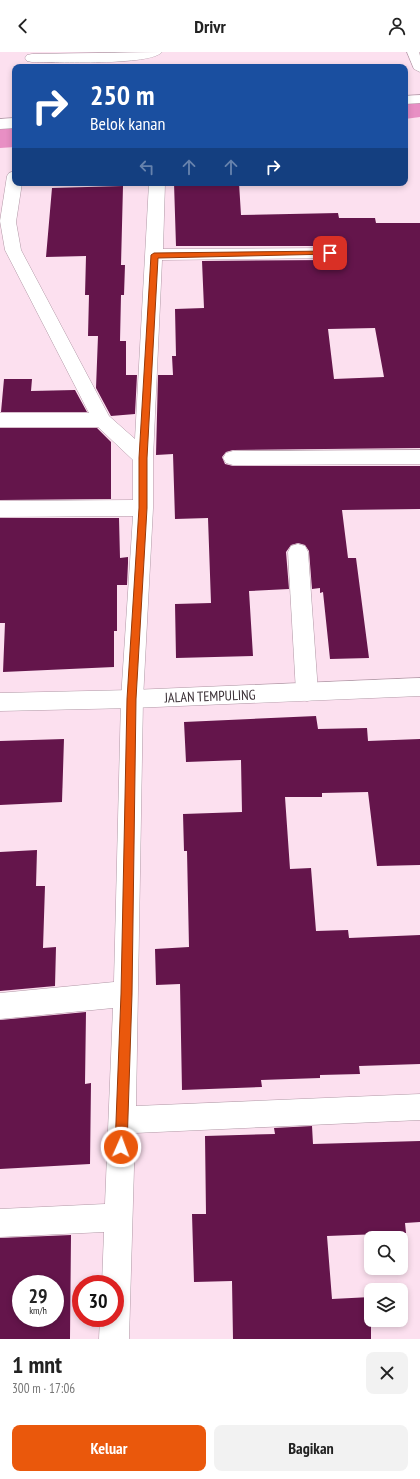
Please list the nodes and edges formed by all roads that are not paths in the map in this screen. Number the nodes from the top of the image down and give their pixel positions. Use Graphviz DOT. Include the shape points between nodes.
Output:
graph roads {
  1 [pos="155,52"];
  2 [pos="413,52"];
  3 [pos="32,59"];
  4 [pos="420,69"];
  5 [pos="408,100"];
  6 [pos="420,100"];
  7 [pos="12,123"];
  8 [pos="0,124"];
  9 [pos="13,186"];
  10 [pos="157,186"];
  11 [pos="330,253"];
  12 [pos="154,255"];
  13 [pos="0,420"];
  14 [pos="102,420"];
  15 [pos="420,457"];
  16 [pos="143,458"];
  17 [pos="233,458"];
  18 [pos="0,508"];
  19 [pos="143,508"];
  20 [pos="298,552"];
  21 [pos="420,687"];
  22 [pos="307,692"];
  23 [pos="132,699"];
  24 [pos="0,702"];
  25 [pos="126,994"];
  26 [pos="0,1006"];
  27 [pos="420,1107"];
  28 [pos="122,1120"];
  29 [pos="119,1217"];
  30 [pos="0,1222"];
  31 [pos="117,1275"];
  32 [pos="115,1327"];
  33 [pos="114,1339"];
  1 -- 3 [label="street" via="148,56 136,57"];
  2 -- 4 [label="lane"];
  5 -- 6 [label="street"];
  7 -- 8 [label="street"];
  9 -- 14 [label="street" via="8,222 13,250"];
  10 -- 12 [label="street"];
  11 -- 12 [label="street"];
  12 -- 16 [label="street"];
  13 -- 14 [label="street"];
  14 -- 16 [label="street"];
  15 -- 17 [label="street"];
  16 -- 19 [label="street"];
  18 -- 19 [label="street"];
  19 -- 23 [label="street"];
  20 -- 22 [label="street"];
  21 -- 22 [label="street, JALAN TEMPULING"];
  22 -- 23 [label="street, JALAN TEMPULING"];
  23 -- 24 [label="street, JALAN TEMPULING"];
  23 -- 25 [label="street"];
  25 -- 26 [label="street"];
  25 -- 28 [label="street"];
  27 -- 28 [label="street"];
  28 -- 29 [label="street"];
  29 -- 30 [label="street"];
  29 -- 31 [label="street"];
  32 -- 33 [label="street"];
}
